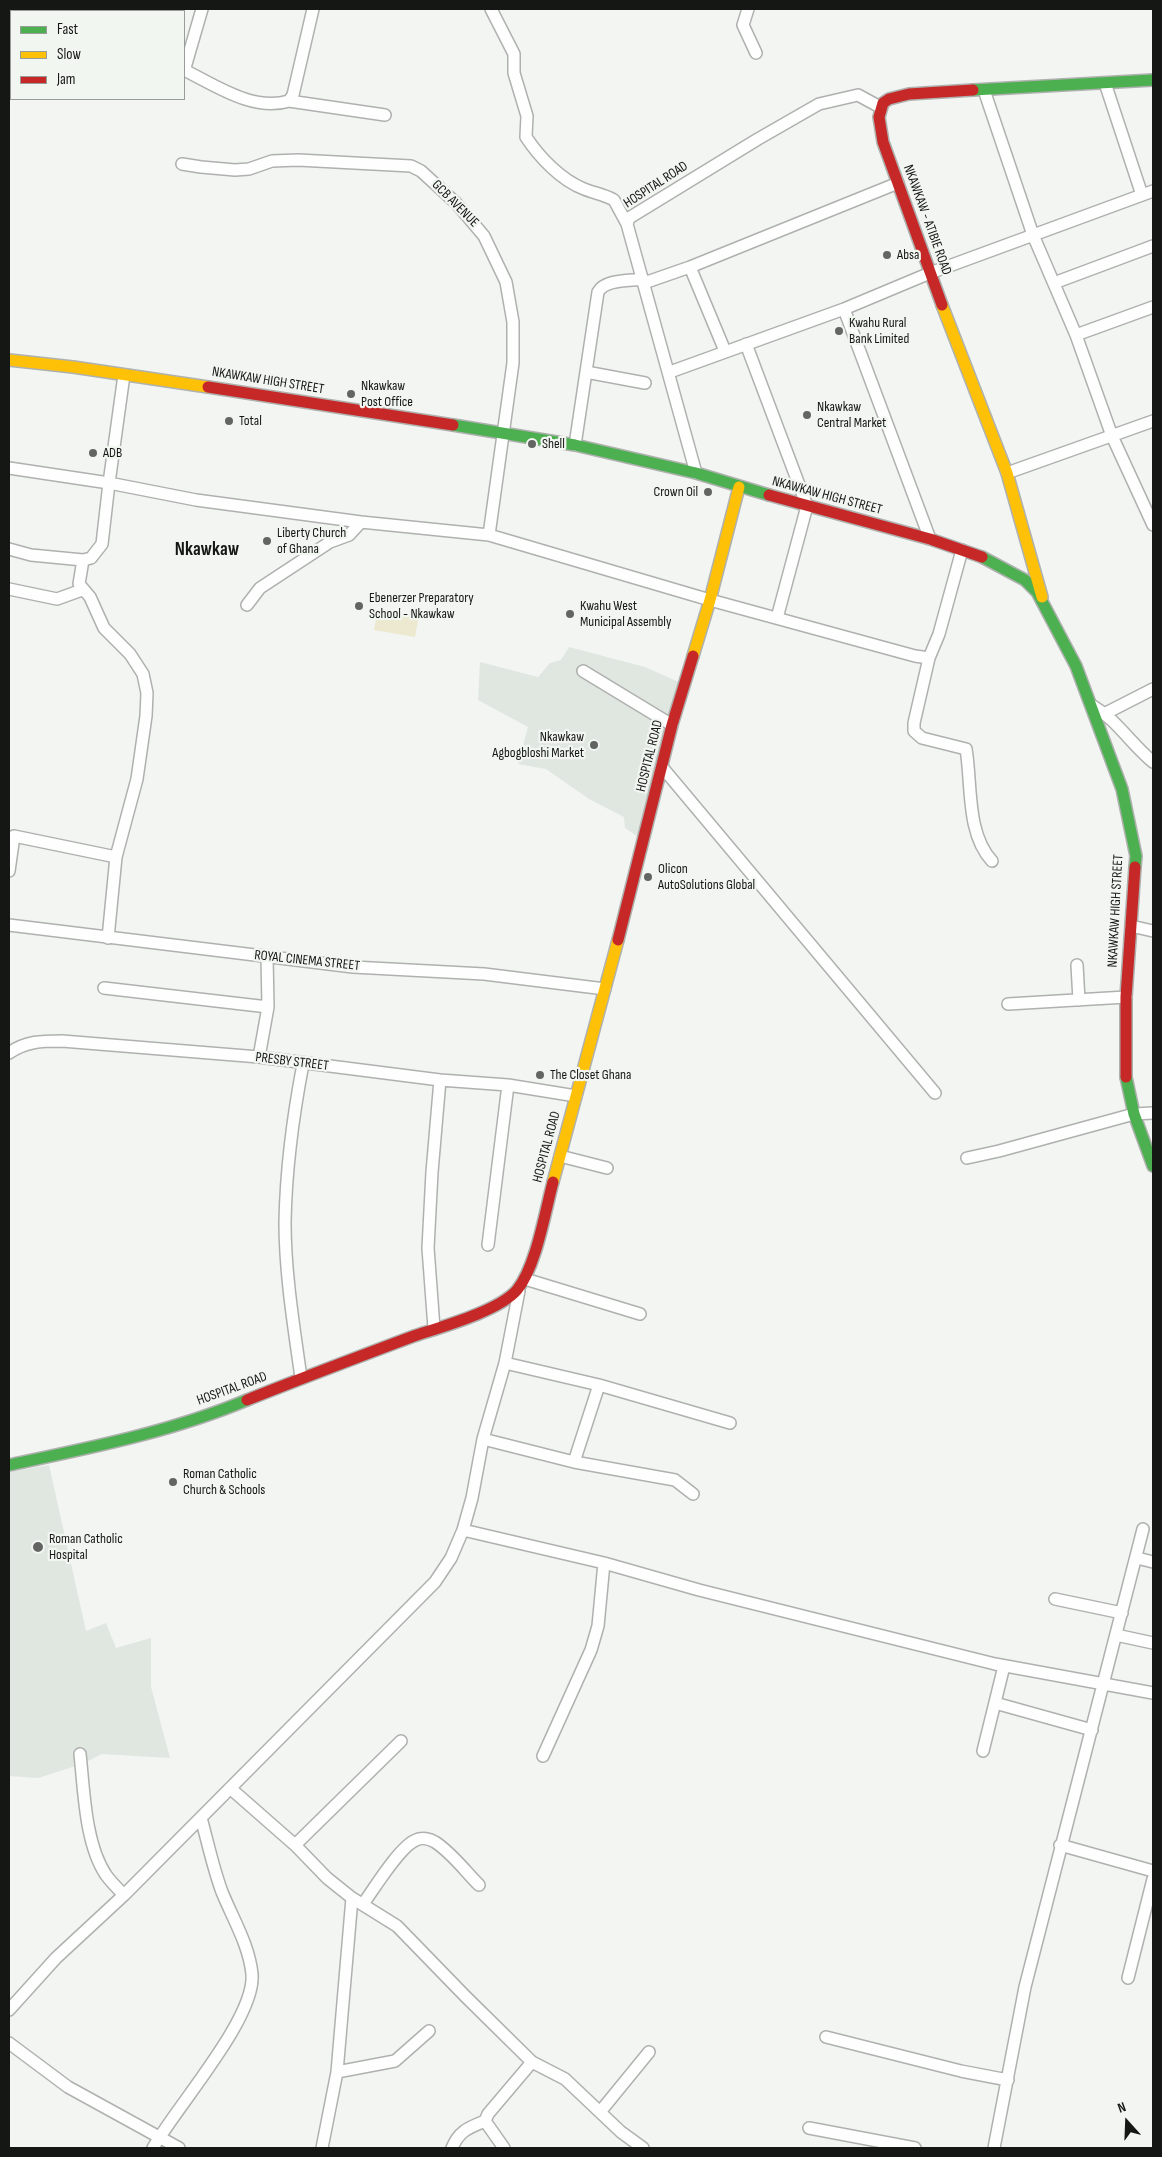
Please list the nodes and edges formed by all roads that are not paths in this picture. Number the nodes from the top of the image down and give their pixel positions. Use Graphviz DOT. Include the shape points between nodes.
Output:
graph roads {
  1 [pos="202,9"];
  2 [pos="313,9"];
  3 [pos="491,9"];
  4 [pos="748,9"];
  5 [pos="756,53"];
  6 [pos="185,67"];
  7 [pos="185,70"];
  8 [pos="1153,80"];
  9 [pos="1105,83"];
  10 [pos="984,90"];
  11 [pos="289,102"];
  12 [pos="880,107"];
  13 [pos="385,115"];
  14 [pos="182,164"];
  15 [pos="898,183"];
  16 [pos="1153,191"];
  17 [pos="1142,195"];
  18 [pos="627,224"];
  19 [pos="1033,235"];
  20 [pos="1153,246"];
  21 [pos="690,267"];
  22 [pos="930,272"];
  23 [pos="643,281"];
  24 [pos="1054,283"];
  25 [pos="1153,307"];
  26 [pos="844,309"];
  27 [pos="1076,335"];
  28 [pos="746,344"];
  29 [pos="725,351"];
  30 [pos="9,360"];
  31 [pos="586,372"];
  32 [pos="670,372"];
  33 [pos="124,374"];
  34 [pos="645,383"];
  35 [pos="1153,421"];
  36 [pos="502,432"];
  37 [pos="1112,436"];
  38 [pos="575,445"];
  39 [pos="9,468"];
  40 [pos="696,473"];
  41 [pos="1007,473"];
  42 [pos="109,483"];
  43 [pos="739,488"];
  44 [pos="807,506"];
  45 [pos="361,522"];
  46 [pos="1153,525"];
  47 [pos="489,535"];
  48 [pos="930,539"];
  49 [pos="9,549"];
  50 [pos="962,550"];
  51 [pos="83,560"];
  52 [pos="9,589"];
  53 [pos="82,590"];
  54 [pos="710,600"];
  55 [pos="247,605"];
  56 [pos="1044,606"];
  57 [pos="778,618"];
  58 [pos="929,658"];
  59 [pos="583,671"];
  60 [pos="1153,689"];
  61 [pos="1093,706"];
  62 [pos="1106,713"];
  63 [pos="672,725"];
  64 [pos="1153,762"];
  65 [pos="662,767"];
  66 [pos="12,836"];
  67 [pos="116,857"];
  68 [pos="992,861"];
  69 [pos="9,871"];
  70 [pos="9,925"];
  71 [pos="1131,926"];
  72 [pos="1153,931"];
  73 [pos="108,938"];
  74 [pos="267,957"];
  75 [pos="1077,965"];
  76 [pos="104,988"];
  77 [pos="605,989"];
  78 [pos="1126,998"];
  79 [pos="1079,1000"];
  80 [pos="1008,1004"];
  81 [pos="268,1007"];
  82 [pos="9,1053"];
  83 [pos="259,1057"];
  84 [pos="302,1064"];
  85 [pos="440,1080"];
  86 [pos="508,1085"];
  87 [pos="935,1093"];
  88 [pos="576,1096"];
  89 [pos="1153,1113"];
  90 [pos="1134,1114"];
  91 [pos="1150,1153"];
  92 [pos="560,1156"];
  93 [pos="968,1158"];
  94 [pos="1153,1166"];
  95 [pos="607,1168"];
  96 [pos="488,1246"];
  97 [pos="525,1279"];
  98 [pos="518,1291"];
  99 [pos="640,1314"];
  100 [pos="434,1328"];
  101 [pos="505,1363"];
  102 [pos="301,1378"];
  103 [pos="599,1385"];
  104 [pos="730,1423"];
  105 [pos="482,1439"];
  106 [pos="574,1462"];
  107 [pos="9,1465"];
  108 [pos="693,1494"];
  109 [pos="1143,1529"];
  110 [pos="463,1530"];
  111 [pos="1137,1558"];
  112 [pos="1153,1562"];
  113 [pos="604,1563"];
  114 [pos="1055,1599"];
  115 [pos="1122,1613"];
  116 [pos="1116,1634"];
  117 [pos="1153,1643"];
  118 [pos="1004,1666"];
  119 [pos="1104,1683"];
  120 [pos="1153,1693"];
  121 [pos="995,1702"];
  122 [pos="1092,1730"];
  123 [pos="401,1741"];
  124 [pos="984,1751"];
  125 [pos="80,1754"];
  126 [pos="543,1756"];
  127 [pos="230,1788"];
  128 [pos="201,1818"];
  129 [pos="295,1845"];
  130 [pos="1060,1845"];
  131 [pos="1153,1871"];
  132 [pos="1153,1878"];
  133 [pos="479,1885"];
  134 [pos="124,1896"];
  135 [pos="352,1898"];
  136 [pos="363,1904"];
  137 [pos="1128,1978"];
  138 [pos="9,2010"];
  139 [pos="429,2031"];
  140 [pos="826,2038"];
  141 [pos="9,2042"];
  142 [pos="649,2052"];
  143 [pos="532,2062"];
  144 [pos="338,2072"];
  145 [pos="1008,2080"];
  146 [pos="600,2112"];
  147 [pos="485,2121"];
  148 [pos="808,2128"];
  149 [pos="159,2137"];
  150 [pos="153,2148"];
  151 [pos="179,2148"];
  152 [pos="322,2148"];
  153 [pos="452,2148"];
  154 [pos="504,2148"];
  155 [pos="643,2148"];
  156 [pos="915,2148"];
  157 [pos="994,2148"];
  1 -- 6 [label="street"];
  2 -- 11 [label="street"];
  3 -- 18 [label="street" via="514,54 514,73 527,116 526,137 529,142 551,167 573,183 614,200"];
  4 -- 5 [label="street" via="743,25"];
  7 -- 11 [label="street" via="246,100"];
  8 -- 9 [label="main road"];
  9 -- 10 [label="main road"];
  9 -- 17 [label="street"];
  10 -- 12 [label="main road" via="900,95 884,101"];
  10 -- 19 [label="street"];
  11 -- 13 [label="street"];
  12 -- 15 [label="main road, NKAWKAW - ATIBIE ROAD" via="880,131"];
  12 -- 18 [label="street, HOSPITAL ROAD" via="858,96 820,104 630,218"];
  14 -- 36 [label="street, GCB AVENUE" via="236,170 272,161 298,160 396,164 421,170 456,203 484,236 506,282 514,362"];
  15 -- 21 [label="street"];
  15 -- 22 [label="main road, NKAWKAW - ATIBIE ROAD"];
  16 -- 17 [label="street"];
  17 -- 19 [label="street"];
  18 -- 23 [label="street, HOSPITAL ROAD"];
  19 -- 22 [label="street"];
  19 -- 24 [label="street"];
  20 -- 24 [label="street"];
  21 -- 23 [label="street"];
  21 -- 29 [label="street"];
  22 -- 26 [label="street"];
  22 -- 41 [label="main road, NKAWKAW - ATIBIE ROAD"];
  23 -- 31 [label="street" via="601,287"];
  23 -- 32 [label="street, HOSPITAL ROAD"];
  24 -- 27 [label="street"];
  25 -- 27 [label="street"];
  26 -- 28 [label="street"];
  26 -- 48 [label="street"];
  27 -- 37 [label="street"];
  28 -- 29 [label="street"];
  28 -- 44 [label="street"];
  29 -- 32 [label="street"];
  30 -- 33 [label="main road, NKAWKAW HIGH STREET"];
  31 -- 34 [label="street"];
  31 -- 38 [label="street"];
  32 -- 40 [label="street, HOSPITAL ROAD"];
  33 -- 36 [label="main road, NKAWKAW HIGH STREET"];
  33 -- 42 [label="street"];
  35 -- 37 [label="street"];
  36 -- 38 [label="main road, NKAWKAW HIGH STREET"];
  36 -- 47 [label="street, GCB AVENUE"];
  37 -- 41 [label="street"];
  37 -- 46 [label="street"];
  38 -- 40 [label="main road, NKAWKAW HIGH STREET"];
  39 -- 42 [label="street"];
  40 -- 43 [label="main road, NKAWKAW HIGH STREET"];
  41 -- 56 [label="main road, NKAWKAW - ATIBIE ROAD"];
  42 -- 45 [label="street" via="196,500"];
  42 -- 51 [label="street" via="102,544 97,553"];
  43 -- 44 [label="main road, NKAWKAW HIGH STREET"];
  43 -- 54 [label="main road, HOSPITAL ROAD"];
  44 -- 48 [label="main road, NKAWKAW HIGH STREET"];
  44 -- 57 [label="street"];
  45 -- 47 [label="street"];
  45 -- 55 [label="street" via="349,535 330,542 260,588"];
  47 -- 54 [label="street"];
  48 -- 50 [label="main road, NKAWKAW HIGH STREET"];
  49 -- 51 [label="street" via="31,555"];
  50 -- 56 [label="main road, NKAWKAW HIGH STREET" via="1025,580 1037,592"];
  50 -- 58 [label="street" via="940,634"];
  51 -- 53 [label="street" via="79,584"];
  52 -- 53 [label="street" via="57,599"];
  53 -- 67 [label="street" via="90,598 104,628 130,654 143,674 147,693 137,779"];
  54 -- 57 [label="street"];
  54 -- 63 [label="main road, HOSPITAL ROAD"];
  56 -- 61 [label="main road, NKAWKAW HIGH STREET"];
  57 -- 58 [label="street"];
  58 -- 68 [label="street" via="914,731 922,738 966,749 969,799 985,854"];
  59 -- 63 [label="street"];
  60 -- 62 [label="street"];
  61 -- 62 [label="street"];
  61 -- 71 [label="main road, NKAWKAW HIGH STREET" via="1122,789 1136,856"];
  62 -- 64 [label="street" via="1137,749"];
  63 -- 65 [label="main road, HOSPITAL ROAD"];
  65 -- 77 [label="main road, HOSPITAL ROAD"];
  65 -- 87 [label="street"];
  66 -- 67 [label="street"];
  66 -- 69 [label="street"];
  67 -- 73 [label="street"];
  70 -- 73 [label="street, ROYAL CINEMA STREET"];
  71 -- 72 [label="street"];
  71 -- 78 [label="main road, NKAWKAW HIGH STREET"];
  73 -- 74 [label="street, ROYAL CINEMA STREET"];
  74 -- 77 [label="street, ROYAL CINEMA STREET" via="352,967 484,974"];
  74 -- 81 [label="street"];
  75 -- 79 [label="street"];
  76 -- 81 [label="street"];
  77 -- 88 [label="main road, HOSPITAL ROAD"];
  78 -- 79 [label="street"];
  78 -- 90 [label="main road, NKAWKAW HIGH STREET" via="1125,1074"];
  79 -- 80 [label="street"];
  81 -- 83 [label="street"];
  82 -- 83 [label="street, PRESBY STREET" via="36,1041 62,1041"];
  83 -- 84 [label="street, PRESBY STREET"];
  84 -- 85 [label="street, PRESBY STREET"];
  84 -- 102 [label="street" via="290,1140 285,1224"];
  85 -- 86 [label="street, PRESBY STREET"];
  85 -- 100 [label="street" via="428,1248"];
  86 -- 88 [label="street, PRESBY STREET"];
  86 -- 96 [label="street"];
  88 -- 92 [label="main road, HOSPITAL ROAD"];
  89 -- 90 [label="street"];
  90 -- 91 [label="main road, NKAWKAW HIGH STREET"];
  90 -- 93 [label="street"];
  91 -- 94 [label="main road, NKAWKAW HIGH STREET"];
  92 -- 95 [label="street"];
  92 -- 97 [label="main road, HOSPITAL ROAD"];
  97 -- 98 [label="main road, HOSPITAL ROAD"];
  97 -- 99 [label="street"];
  98 -- 100 [label="main road, HOSPITAL ROAD" via="506,1301"];
  98 -- 101 [label="street"];
  100 -- 102 [label="main road, HOSPITAL ROAD"];
  101 -- 103 [label="street"];
  101 -- 105 [label="street"];
  102 -- 107 [label="main road, HOSPITAL ROAD" via="241,1403 163,1429"];
  103 -- 104 [label="street"];
  103 -- 106 [label="street"];
  105 -- 106 [label="street"];
  105 -- 110 [label="street"];
  106 -- 108 [label="street" via="676,1480"];
  109 -- 111 [label="street"];
  110 -- 113 [label="street"];
  110 -- 127 [label="street" via="451,1558 435,1582"];
  111 -- 112 [label="street"];
  111 -- 115 [label="street"];
  113 -- 118 [label="street" via="708,1593"];
  113 -- 126 [label="street" via="598,1626 592,1650"];
  114 -- 115 [label="street"];
  115 -- 116 [label="street"];
  116 -- 117 [label="street"];
  116 -- 119 [label="street"];
  118 -- 119 [label="street"];
  118 -- 121 [label="street"];
  119 -- 120 [label="street"];
  119 -- 122 [label="street"];
  121 -- 122 [label="street"];
  121 -- 124 [label="street"];
  122 -- 130 [label="street"];
  123 -- 129 [label="street"];
  125 -- 134 [label="street" via="95,1851 105,1874"];
  127 -- 128 [label="street"];
  127 -- 129 [label="street"];
  128 -- 134 [label="street"];
  128 -- 149 [label="street" via="222,1892 238,1923 252,1975 249,1996 234,2030"];
  129 -- 135 [label="street"];
  130 -- 131 [label="street"];
  130 -- 145 [label="street" via="1025,1986"];
  132 -- 137 [label="street"];
  133 -- 136 [label="street" via="434,1842 417,1839 405,1847"];
  134 -- 138 [label="street" via="56,1958"];
  135 -- 136 [label="street"];
  135 -- 144 [label="street"];
  136 -- 143 [label="street" via="397,1926"];
  139 -- 144 [label="street" via="395,2062"];
  140 -- 145 [label="street"];
  141 -- 149 [label="street" via="68,2087"];
  142 -- 146 [label="street"];
  143 -- 146 [label="street" via="565,2079"];
  143 -- 147 [label="street"];
  144 -- 152 [label="street"];
  145 -- 157 [label="street"];
  146 -- 155 [label="street"];
  147 -- 153 [label="street" via="456,2137"];
  147 -- 154 [label="street"];
  148 -- 156 [label="street"];
  149 -- 150 [label="street"];
  149 -- 151 [label="street"];
}
